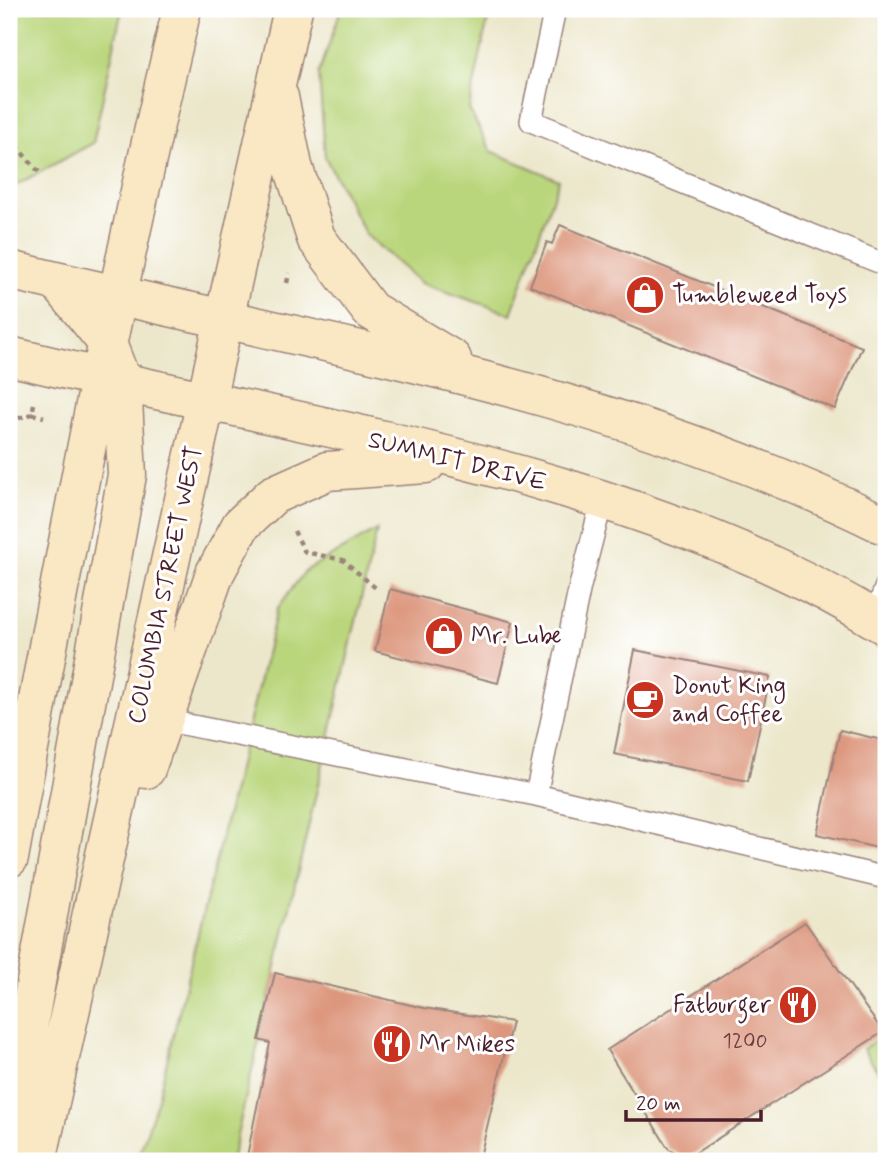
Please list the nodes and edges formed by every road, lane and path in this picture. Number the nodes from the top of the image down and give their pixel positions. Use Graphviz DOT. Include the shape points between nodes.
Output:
graph roads {
  1 [pos="182,9"];
  2 [pos="293,9"];
  3 [pos="555,9"];
  4 [pos="276,83"];
  5 [pos="9,138"];
  6 [pos="40,173"];
  7 [pos="886,265"];
  8 [pos="9,270"];
  9 [pos="58,282"];
  10 [pos="116,295"];
  11 [pos="223,317"];
  12 [pos="9,356"];
  13 [pos="109,367"];
  14 [pos="483,379"];
  15 [pos="206,401"];
  16 [pos="32,414"];
  17 [pos="9,421"];
  18 [pos="466,461"];
  19 [pos="603,501"];
  20 [pos="288,522"];
  21 [pos="886,526"];
  22 [pos="378,590"];
  23 [pos="882,610"];
  24 [pos="163,720"];
  25 [pos="536,794"];
  26 [pos="9,858"];
  27 [pos="886,878"];
  28 [pos="92,919"];
  29 [pos="24,1161"];
  30 [pos="37,1161"];
  1 -- 10 [label="main road"];
  2 -- 4 [label="main road, COLUMBIA STREET WEST"];
  3 -- 7 [label="lane" via="531,121"];
  4 -- 11 [label="main road, COLUMBIA STREET WEST"];
  4 -- 14 [label="main road" via="293,166 316,238 370,310"];
  5 -- 6 [label="path"];
  8 -- 9 [label="main road"];
  9 -- 10 [label="main road"];
  9 -- 13 [label="main road"];
  10 -- 11 [label="main road"];
  10 -- 13 [label="main road"];
  11 -- 14 [label="main road"];
  11 -- 15 [label="main road, COLUMBIA STREET WEST"];
  12 -- 13 [label="main road, SUMMIT DRIVE"];
  13 -- 15 [label="main road, SUMMIT DRIVE"];
  13 -- 26 [label="main road"];
  13 -- 29 [label="main road" via="127,475 20,1071"];
  14 -- 21 [label="main road" via="628,420 727,455"];
  15 -- 18 [label="main road, SUMMIT DRIVE"];
  15 -- 28 [label="main road, COLUMBIA STREET WEST"];
  16 -- 17 [label="path"];
  18 -- 19 [label="main road, SUMMIT DRIVE"];
  18 -- 24 [label="main road" via="327,471 273,495 241,525 215,573"];
  19 -- 23 [label="main road, SUMMIT DRIVE" via="698,534"];
  19 -- 25 [label="lane"];
  20 -- 22 [label="path" via="305,552 343,560"];
  24 -- 25 [label="lane"];
  24 -- 28 [label="main road"];
  25 -- 27 [label="lane"];
  28 -- 30 [label="main road, COLUMBIA STREET WEST"];
}
